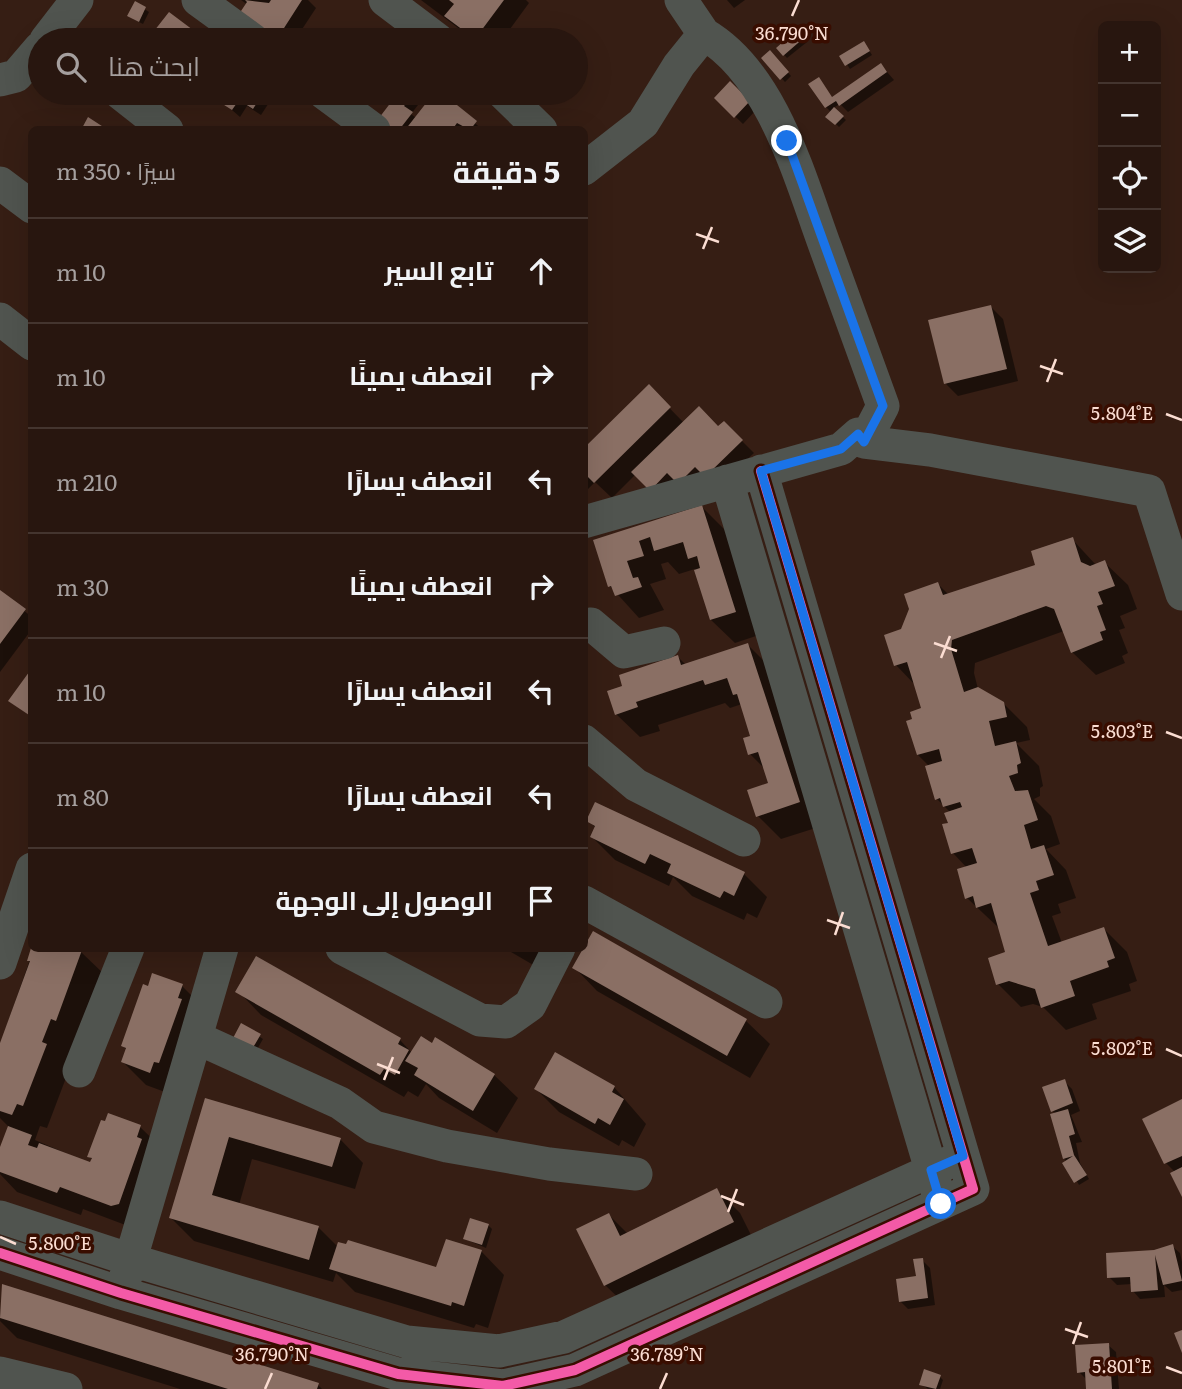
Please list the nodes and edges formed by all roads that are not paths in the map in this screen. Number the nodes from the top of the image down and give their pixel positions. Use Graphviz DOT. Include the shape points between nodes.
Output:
graph roads {
  1 [pos="76,0"];
  2 [pos="198,0"];
  3 [pos="385,0"];
  4 [pos="681,0"];
  5 [pos="55,28"];
  6 [pos="236,28"];
  7 [pos="422,28"];
  8 [pos="705,34"];
  9 [pos="28,64"];
  10 [pos="0,80"];
  11 [pos="135,105"];
  12 [pos="340,105"];
  13 [pos="515,105"];
  14 [pos="162,126"];
  15 [pos="369,126"];
  16 [pos="537,126"];
  17 [pos="588,166"];
  18 [pos="0,183"];
  19 [pos="28,204"];
  20 [pos="0,319"];
  21 [pos="28,341"];
  22 [pos="864,442"];
  23 [pos="761,471"];
  24 [pos="727,481"];
  25 [pos="588,521"];
  26 [pos="1182,594"];
  27 [pos="588,618"];
  28 [pos="664,643"];
  29 [pos="588,744"];
  30 [pos="744,840"];
  31 [pos="28,878"];
  32 [pos="17,901"];
  33 [pos="588,904"];
  34 [pos="126,952"];
  35 [pos="219,952"];
  36 [pos="350,952"];
  37 [pos="557,952"];
  38 [pos="0,963"];
  39 [pos="766,1002"];
  40 [pos="197,1038"];
  41 [pos="79,1071"];
  42 [pos="963,1156"];
  43 [pos="931,1170"];
  44 [pos="636,1174"];
  45 [pos="941,1204"];
  46 [pos="0,1217"];
  47 [pos="0,1253"];
  48 [pos="131,1260"];
  49 [pos="121,1293"];
  50 [pos="407,1342"];
  51 [pos="0,1373"];
  52 [pos="395,1381"];
  53 [pos="66,1389"];
  1 -- 5 [label="street"];
  2 -- 6 [label="street"];
  3 -- 7 [label="street"];
  4 -- 8 [label="street"];
  8 -- 17 [label="street" via="679,65 643,123"];
  8 -- 22 [label="street" via="725,46 747,73 787,141 883,406"];
  9 -- 10 [label="street" via="16,76"];
  11 -- 14 [label="street"];
  12 -- 15 [label="street"];
  13 -- 16 [label="street"];
  18 -- 19 [label="street"];
  20 -- 21 [label="street"];
  22 -- 23 [label="street" via="858,434 841,449"];
  22 -- 26 [label="street" via="1149,491"];
  23 -- 24 [label="street"];
  23 -- 42 [label="street"];
  24 -- 25 [label="street"];
  24 -- 43 [label="street"];
  27 -- 28 [label="street" via="624,653"];
  29 -- 30 [label="street" via="636,785"];
  31 -- 32 [label="street"];
  32 -- 38 [label="street"];
  33 -- 39 [label="street"];
  34 -- 41 [label="street"];
  35 -- 40 [label="street"];
  36 -- 37 [label="street" via="480,1020 506,1023 530,1005"];
  40 -- 44 [label="street" via="340,1103 374,1127 446,1146"];
  40 -- 48 [label="street"];
  42 -- 43 [label="street"];
  42 -- 45 [label="street" via="973,1189"];
  43 -- 45 [label="street"];
  43 -- 50 [label="street" via="564,1336 499,1351"];
  45 -- 52 [label="street" via="575,1370 503,1386"];
  46 -- 48 [label="street"];
  47 -- 49 [label="street"];
  48 -- 49 [label="street"];
  48 -- 50 [label="street"];
  49 -- 52 [label="street"];
  50 -- 52 [label="street"];
  51 -- 53 [label="street"];
}
